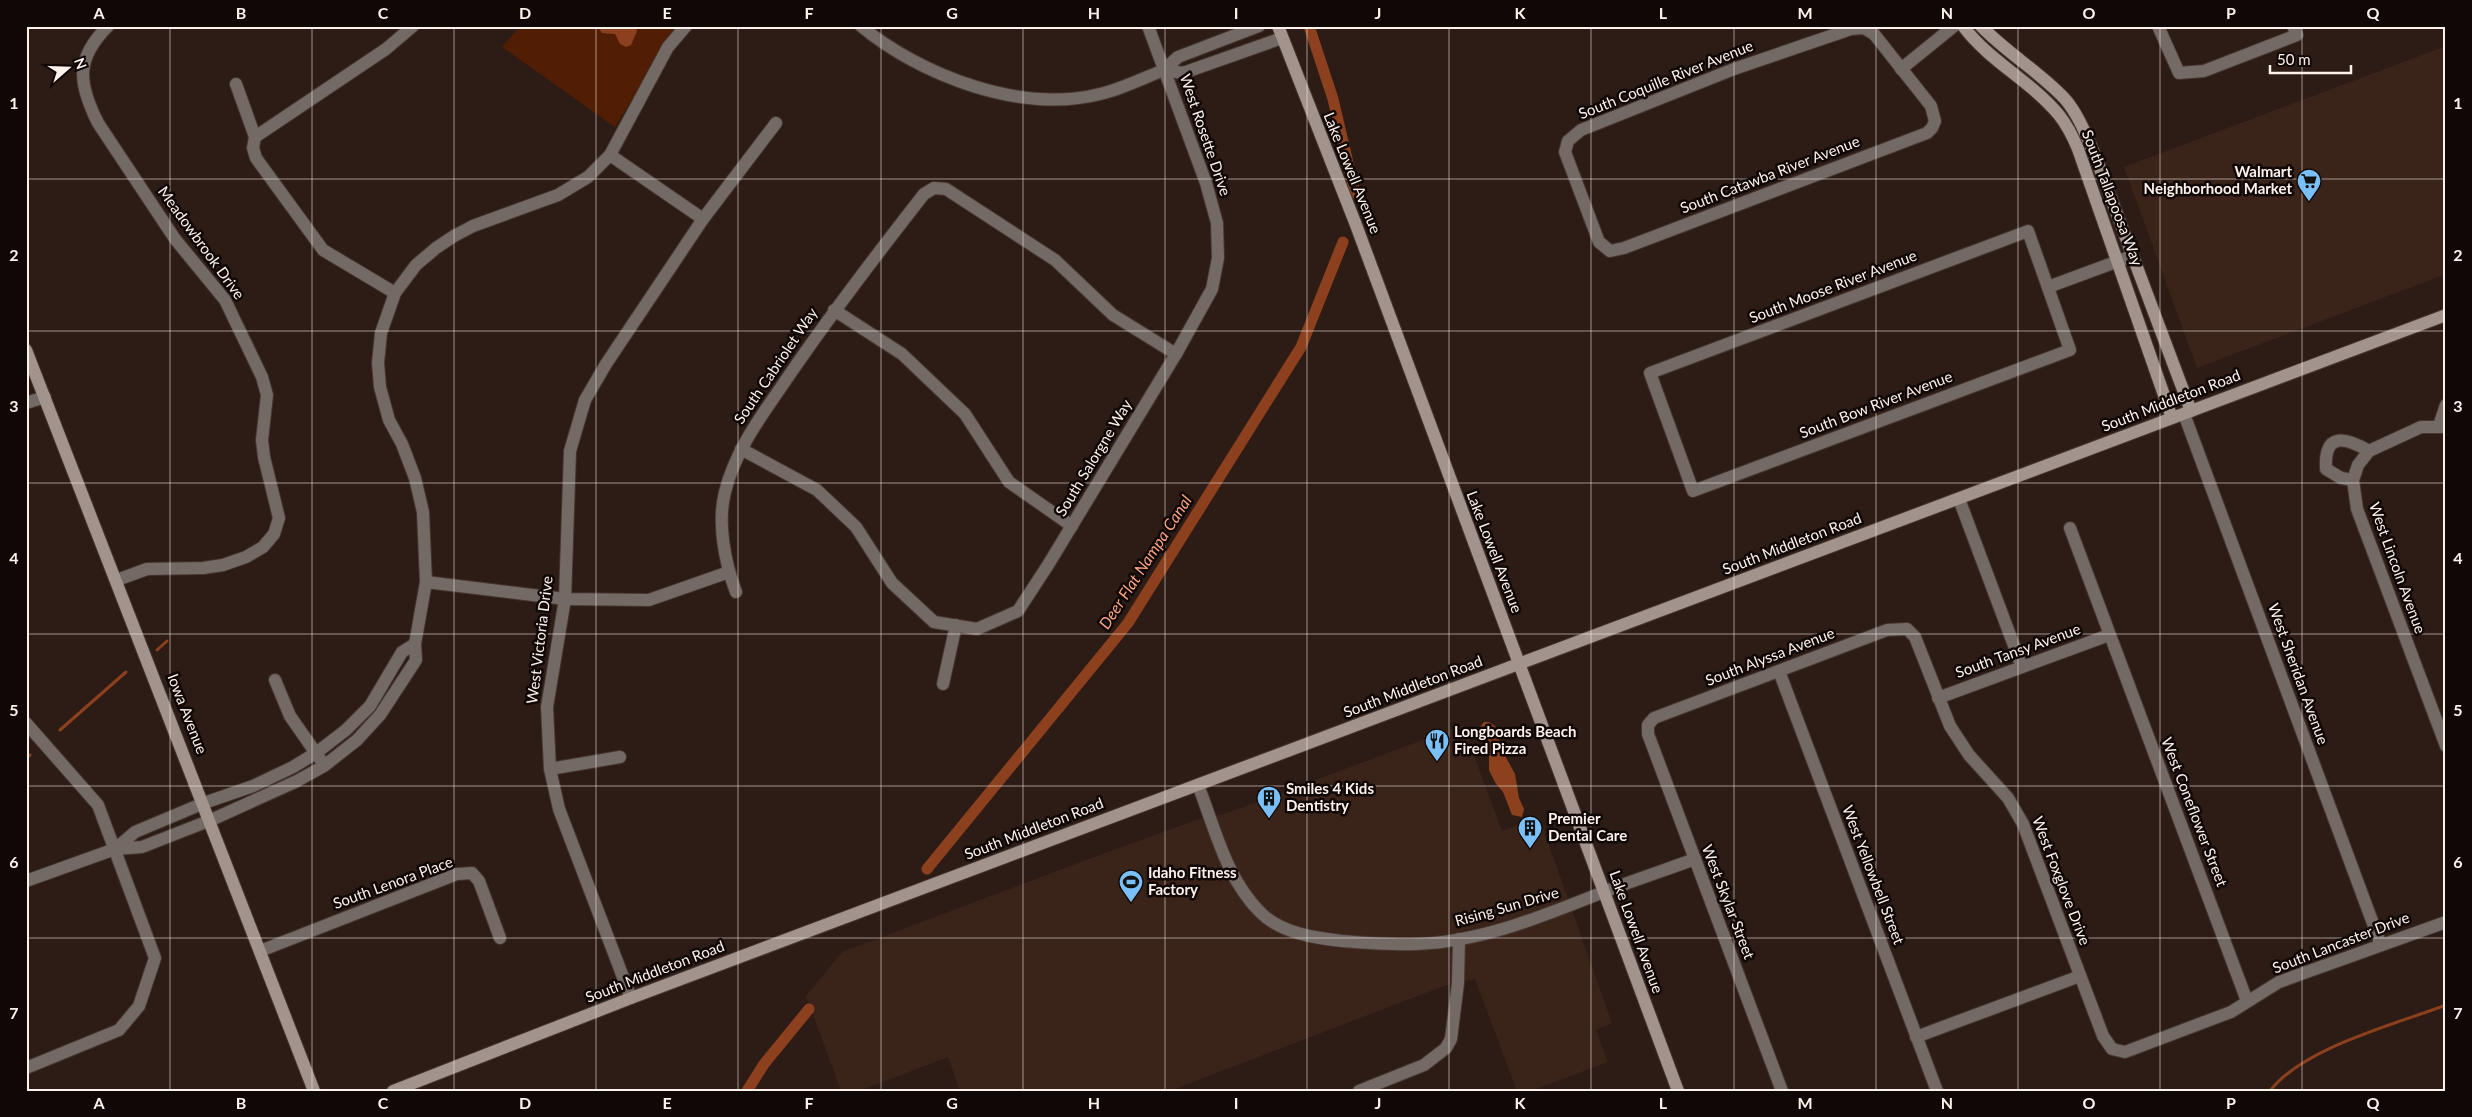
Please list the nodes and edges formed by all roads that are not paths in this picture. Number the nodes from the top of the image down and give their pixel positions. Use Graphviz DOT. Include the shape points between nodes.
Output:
graph roads {
  1 [pos="108,26"];
  2 [pos="686,26"];
  3 [pos="860,26"];
  4 [pos="1148,26"];
  5 [pos="1260,26"];
  6 [pos="1954,26"];
  7 [pos="1964,26"];
  8 [pos="1981,26"];
  9 [pos="2158,26"];
  10 [pos="2293,26"];
  11 [pos="407,28"];
  12 [pos="1280,32"];
  13 [pos="1901,69"];
  14 [pos="1164,70"];
  15 [pos="236,84"];
  16 [pos="776,124"];
  17 [pos="255,137"];
  18 [pos="610,155"];
  19 [pos="703,219"];
  20 [pos="1610,251"];
  21 [pos="2132,256"];
  22 [pos="1218,258"];
  23 [pos="2119,262"];
  24 [pos="2048,287"];
  25 [pos="395,293"];
  26 [pos="834,310"];
  27 [pos="2446,315"];
  28 [pos="26,350"];
  29 [pos="1176,354"];
  30 [pos="31,374"];
  31 [pos="45,397"];
  32 [pos="26,403"];
  33 [pos="2446,405"];
  34 [pos="2182,414"];
  35 [pos="2442,426"];
  36 [pos="741,449"];
  37 [pos="2369,452"];
  38 [pos="2353,480"];
  39 [pos="1693,491"];
  40 [pos="1959,499"];
  41 [pos="1072,526"];
  42 [pos="2070,528"];
  43 [pos="729,572"];
  44 [pos="117,580"];
  45 [pos="426,582"];
  46 [pos="736,592"];
  47 [pos="565,599"];
  48 [pos="956,625"];
  49 [pos="1907,629"];
  50 [pos="2109,635"];
  51 [pos="415,644"];
  52 [pos="1519,664"];
  53 [pos="2022,667"];
  54 [pos="1779,671"];
  55 [pos="275,680"];
  56 [pos="944,684"];
  57 [pos="1938,698"];
  58 [pos="370,706"];
  59 [pos="380,715"];
  60 [pos="26,723"];
  61 [pos="1648,725"];
  62 [pos="2446,746"];
  63 [pos="316,753"];
  64 [pos="620,757"];
  65 [pos="324,766"];
  66 [pos="550,769"];
  67 [pos="1198,785"];
  68 [pos="204,803"];
  69 [pos="211,820"];
  70 [pos="115,849"];
  71 [pos="1695,859"];
  72 [pos="26,881"];
  73 [pos="1604,892"];
  74 [pos="2446,922"];
  75 [pos="500,938"];
  76 [pos="1459,939"];
  77 [pos="2381,945"];
  78 [pos="260,951"];
  79 [pos="2080,976"];
  80 [pos="631,998"];
  81 [pos="2248,1001"];
  82 [pos="1916,1037"];
  83 [pos="2112,1049"];
  84 [pos="26,1068"];
  85 [pos="314,1091"];
  86 [pos="393,1091"];
  87 [pos="1359,1091"];
  88 [pos="1678,1091"];
  89 [pos="1782,1091"];
  90 [pos="1937,1091"];
  1 -- 44 [label="street, Meadowbrook Drive" via="86,55 84,88 90,107 175,239 225,300 262,377 267,395 263,448 279,518 274,534 246,557 204,568 147,570"];
  2 -- 18 [label="street" via="668,47"];
  3 -- 14 [label="street" via="915,62 962,83 1035,100 1100,94"];
  4 -- 14 [label="street, West Rosette Drive"];
  5 -- 14 [label="street" via="1178,57"];
  6 -- 13 [label="street"];
  7 -- 23 [label="main road, South Tallapoosa Way" via="1986,52 2034,90 2060,116 2078,149"];
  8 -- 21 [label="main road, South Tallapoosa Way" via="2002,48 2065,100 2076,115 2094,153"];
  9 -- 10 [label="street" via="2178,73 2204,71 2297,35"];
  11 -- 17 [label="street" via="386,49"];
  12 -- 14 [label="street" via="1183,73"];
  12 -- 52 [label="main road, Lake Lowell Avenue" via="1356,225"];
  13 -- 20 [label="street, South Catawba River Avenue" via="1931,106 1935,121 1927,133"];
  13 -- 20 [label="street, South Coquille River Avenue" via="1874,34 1864,28 1851,29 1725,72 1581,130 1568,140 1565,152 1600,242"];
  14 -- 22 [label="street, West Rosette Drive" via="1206,184 1217,223"];
  15 -- 17 [label="street"];
  16 -- 19 [label="street, West Victoria Drive"];
  17 -- 25 [label="street" via="253,148 256,158 323,250"];
  18 -- 19 [label="street"];
  18 -- 25 [label="street" via="588,177 558,195 454,236 416,265"];
  19 -- 47 [label="street, West Victoria Drive" via="585,400 570,451"];
  21 -- 23 [label="street"];
  21 -- 34 [label="main road, South Tallapoosa Way"];
  22 -- 29 [label="street, South Salorgne Way" via="1212,289"];
  23 -- 24 [label="street"];
  23 -- 34 [label="main road, South Tallapoosa Way"];
  24 -- 39 [label="street, South Bow River Avenue" via="2070,350"];
  24 -- 39 [label="street, South Moose River Avenue" via="2028,231 1650,373"];
  25 -- 45 [label="street" via="382,333 378,363 380,387 389,420 415,478 423,512"];
  26 -- 29 [label="street, South Cabriolet Way" via="924,194 934,188 946,189 1055,260 1113,315"];
  26 -- 36 [label="street, South Cabriolet Way"];
  26 -- 41 [label="street" via="902,354 965,414 1009,482"];
  27 -- 34 [label="main road, South Middleton Road"];
  28 -- 30 [label="main road, Iowa Avenue"];
  29 -- 41 [label="street, South Salorgne Way"];
  30 -- 31 [label="main road, Iowa Avenue"];
  31 -- 32 [label="street"];
  31 -- 44 [label="main road, Iowa Avenue"];
  33 -- 35 [label="street"];
  34 -- 40 [label="main road, South Middleton Road"];
  34 -- 77 [label="street, West Sheridan Avenue"];
  35 -- 37 [label="street" via="2412,430"];
  36 -- 43 [label="street, South Cabriolet Way" via="724,493 722,543"];
  36 -- 48 [label="street, South Salorgne Way" via="818,490 856,527 892,583 934,622"];
  37 -- 38 [label="street" via="2358,464"];
  37 -- 38 [label="street" via="2351,441 2342,440 2330,445 2325,453 2326,469 2341,478"];
  38 -- 62 [label="street, West Lincoln Avenue" via="2357,509"];
  40 -- 52 [label="main road, South Middleton Road"];
  40 -- 53 [label="street"];
  41 -- 48 [label="street, South Salorgne Way" via="1018,611 977,629"];
  42 -- 50 [label="street, West Coneflower Street"];
  43 -- 46 [label="street, South Cabriolet Way"];
  43 -- 47 [label="street" via="649,600"];
  44 -- 68 [label="main road, Iowa Avenue"];
  45 -- 47 [label="street"];
  45 -- 51 [label="street"];
  47 -- 66 [label="street, West Victoria Drive" via="547,707"];
  48 -- 56 [label="street"];
  49 -- 54 [label="street, South Alyssa Avenue" via="1887,630"];
  49 -- 57 [label="street, West Foxglove Drive" via="1915,636"];
  50 -- 53 [label="street, South Tansy Avenue"];
  50 -- 81 [label="street, West Coneflower Street"];
  51 -- 58 [label="street" via="402,652"];
  51 -- 59 [label="street" via="416,660"];
  52 -- 67 [label="main road, South Middleton Road"];
  52 -- 73 [label="main road, Lake Lowell Avenue"];
  53 -- 57 [label="street, South Tansy Avenue"];
  54 -- 61 [label="street, South Alyssa Avenue" via="1654,718"];
  54 -- 82 [label="street, West Yellowbell Street"];
  55 -- 63 [label="street" via="290,716"];
  57 -- 79 [label="street, West Foxglove Drive" via="1950,726 1969,755 2008,798 2023,824"];
  58 -- 59 [label="street"];
  58 -- 63 [label="street"];
  59 -- 65 [label="street" via="357,740"];
  60 -- 70 [label="street" via="98,805"];
  61 -- 71 [label="street, West Skylar Street" via="1648,734"];
  63 -- 65 [label="street"];
  63 -- 68 [label="street" via="253,786"];
  64 -- 66 [label="street"];
  65 -- 69 [label="street"];
  66 -- 80 [label="street, West Victoria Drive" via="560,809"];
  67 -- 76 [label="street, Rising Sun Drive" via="1226,860 1242,891 1262,914 1291,931 1330,940 1418,944"];
  67 -- 80 [label="main road, South Middleton Road"];
  68 -- 69 [label="main road, Iowa Avenue"];
  68 -- 70 [label="street" via="135,832"];
  69 -- 70 [label="street" via="142,846"];
  69 -- 78 [label="main road, Iowa Avenue"];
  70 -- 72 [label="street"];
  70 -- 84 [label="street" via="155,958 139,1006 118,1030"];
  71 -- 73 [label="street, Rising Sun Drive"];
  71 -- 89 [label="street, West Skylar Street"];
  73 -- 76 [label="street, Rising Sun Drive" via="1510,927"];
  73 -- 88 [label="main road, Lake Lowell Avenue"];
  74 -- 77 [label="street, South Lancaster Drive"];
  75 -- 78 [label="street, South Lenora Place" via="479,882 472,873 458,874"];
  76 -- 87 [label="street" via="1458,983 1451,1039 1446,1048 1424,1065"];
  77 -- 81 [label="street, South Lancaster Drive" via="2279,982"];
  78 -- 85 [label="main road, Iowa Avenue"];
  79 -- 82 [label="street"];
  79 -- 83 [label="street, West Foxglove Drive" via="2102,1036"];
  80 -- 86 [label="main road, South Middleton Road"];
  81 -- 83 [label="street, South Lancaster Drive" via="2231,1012 2125,1052"];
  82 -- 90 [label="street, West Yellowbell Street"];
}
